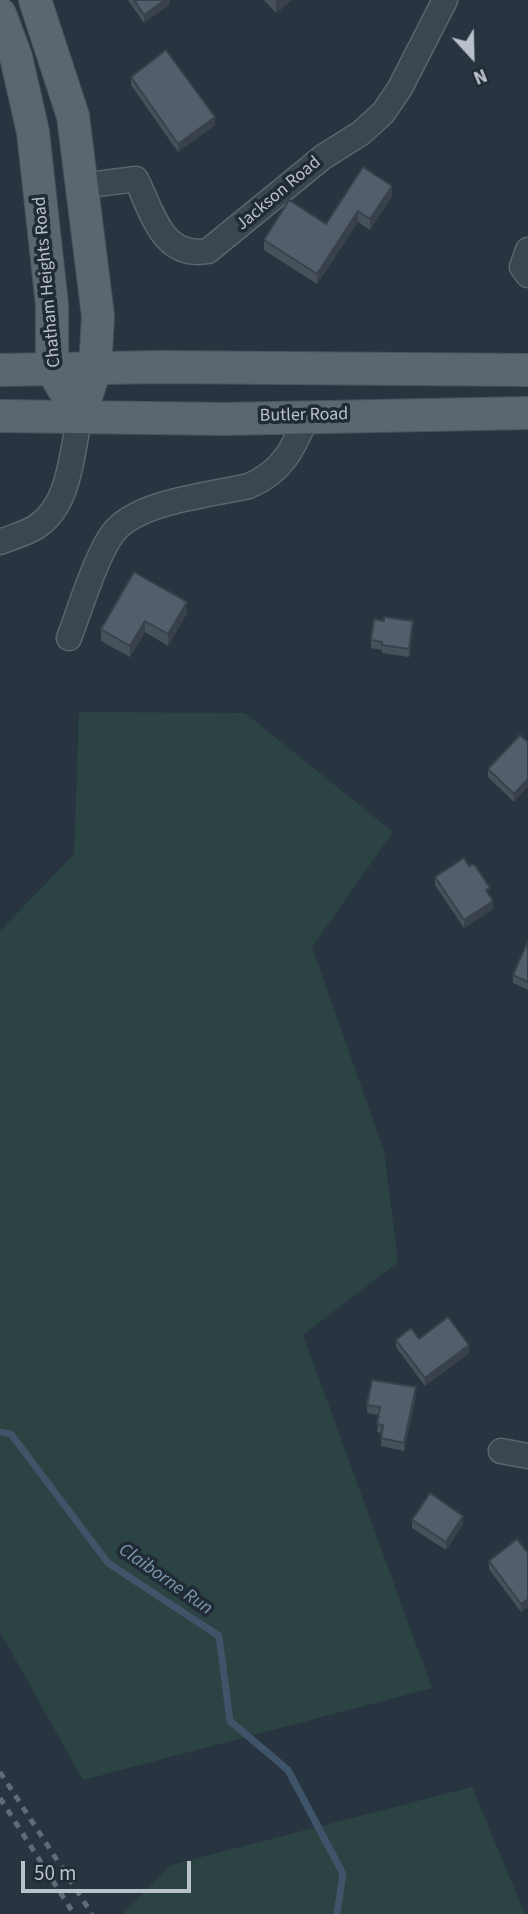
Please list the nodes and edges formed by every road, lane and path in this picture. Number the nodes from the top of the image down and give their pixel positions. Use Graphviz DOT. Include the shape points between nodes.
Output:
graph roads {
  1 [pos="35,0"];
  2 [pos="445,0"];
  3 [pos="0,14"];
  4 [pos="8,48"];
  5 [pos="81,186"];
  6 [pos="528,250"];
  7 [pos="528,275"];
  8 [pos="52,369"];
  9 [pos="95,369"];
  10 [pos="0,370"];
  11 [pos="528,370"];
  12 [pos="528,413"];
  13 [pos="307,415"];
  14 [pos="0,416"];
  15 [pos="80,416"];
  16 [pos="0,542"];
  17 [pos="69,638"];
  18 [pos="501,1451"];
  19 [pos="528,1456"];
  1 -- 5 [label="main road" via="73,116"];
  2 -- 5 [label="street, Jackson Road" via="383,113 208,251 179,251 167,240 136,179"];
  3 -- 4 [label="main road, Chatham Heights Road"];
  4 -- 8 [label="main road, Chatham Heights Road" via="33,132 52,305"];
  5 -- 9 [label="main road" via="98,316"];
  6 -- 7 [label="street" via="522,267"];
  8 -- 9 [label="main road"];
  8 -- 10 [label="main road"];
  8 -- 15 [label="main road, Chatham Heights Road"];
  9 -- 11 [label="main road"];
  9 -- 15 [label="main road"];
  12 -- 13 [label="main road, Butler Road"];
  13 -- 15 [label="main road, Butler Road" via="225,419"];
  13 -- 17 [label="street" via="291,454 264,479 142,511 126,520 108,543"];
  14 -- 15 [label="main road, Butler Road"];
  15 -- 16 [label="street" via="64,492 53,513 36,527"];
  18 -- 19 [label="street"];
}
